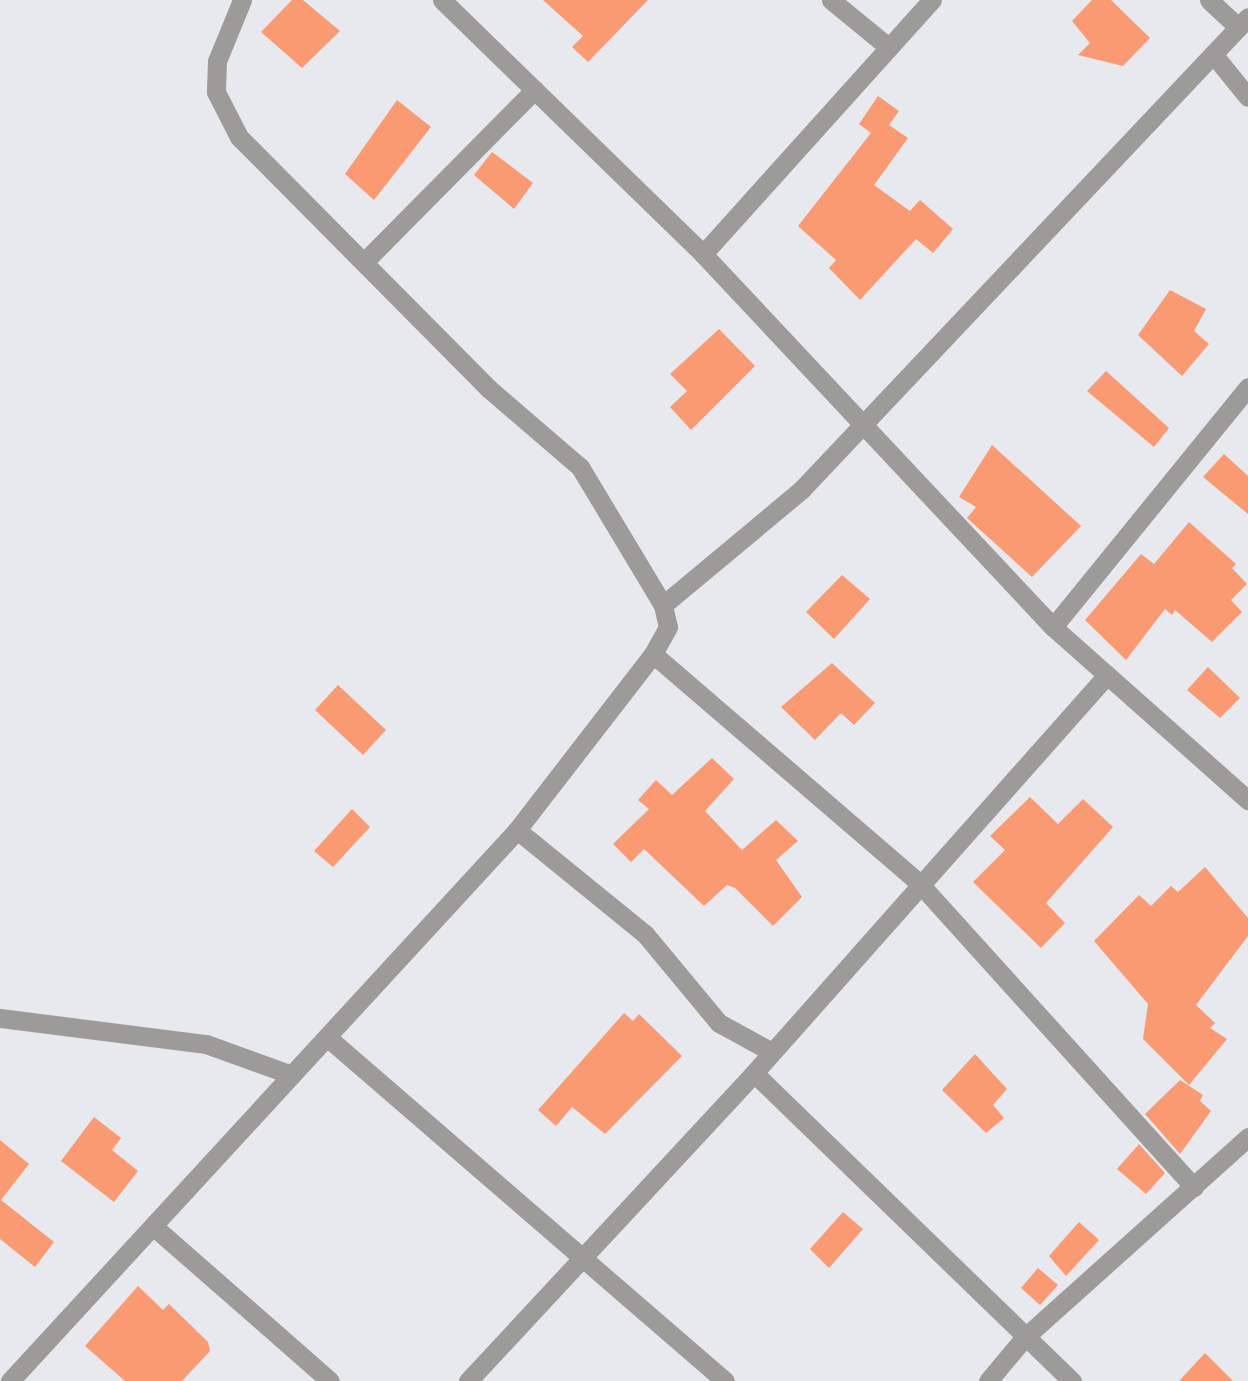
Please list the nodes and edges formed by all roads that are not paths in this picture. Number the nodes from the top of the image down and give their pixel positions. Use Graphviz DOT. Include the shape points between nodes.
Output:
graph roads {
  1 [pos="242,0"];
  2 [pos="442,0"];
  3 [pos="831,0"];
  4 [pos="932,0"];
  5 [pos="1209,0"];
  6 [pos="1243,22"];
  7 [pos="887,46"];
  8 [pos="1213,54"];
  9 [pos="534,90"];
  10 [pos="1248,97"];
  11 [pos="703,254"];
  12 [pos="366,259"];
  13 [pos="1245,396"];
  14 [pos="864,425"];
  15 [pos="663,605"];
  16 [pos="1053,627"];
  17 [pos="653,653"];
  18 [pos="1107,675"];
  19 [pos="1248,800"];
  20 [pos="517,830"];
  21 [pos="919,884"];
  22 [pos="0,1018"];
  23 [pos="327,1037"];
  24 [pos="772,1052"];
  25 [pos="754,1073"];
  26 [pos="292,1075"];
  27 [pos="1248,1137"];
  28 [pos="1194,1187"];
  29 [pos="153,1226"];
  30 [pos="582,1256"];
  31 [pos="1024,1338"];
  32 [pos="10,1381"];
  33 [pos="330,1381"];
  34 [pos="468,1381"];
  35 [pos="725,1381"];
  36 [pos="988,1381"];
  37 [pos="1072,1381"];
  1 -- 12 [label="street" via="223,34 216,92 239,137"];
  2 -- 9 [label="street"];
  3 -- 7 [label="street"];
  4 -- 7 [label="street"];
  5 -- 6 [label="street"];
  6 -- 8 [label="street"];
  7 -- 11 [label="street"];
  8 -- 10 [label="street"];
  8 -- 14 [label="street"];
  9 -- 11 [label="street"];
  9 -- 12 [label="street"];
  11 -- 14 [label="street"];
  12 -- 15 [label="street" via="488,388 580,467"];
  13 -- 16 [label="street"];
  14 -- 15 [label="street" via="802,489"];
  14 -- 16 [label="street"];
  15 -- 17 [label="street" via="668,628"];
  16 -- 18 [label="street"];
  17 -- 20 [label="street"];
  17 -- 21 [label="street"];
  18 -- 19 [label="street"];
  18 -- 21 [label="street"];
  20 -- 23 [label="street"];
  20 -- 24 [label="street" via="645,934 719,1023"];
  21 -- 24 [label="street"];
  21 -- 28 [label="street"];
  22 -- 26 [label="street" via="206,1044"];
  23 -- 26 [label="street"];
  23 -- 30 [label="street"];
  24 -- 25 [label="street"];
  25 -- 30 [label="street"];
  25 -- 31 [label="street"];
  26 -- 29 [label="street"];
  27 -- 28 [label="street"];
  28 -- 31 [label="street"];
  29 -- 32 [label="street"];
  29 -- 33 [label="street"];
  30 -- 34 [label="street"];
  30 -- 35 [label="street"];
  31 -- 36 [label="street"];
  31 -- 37 [label="street"];
}
